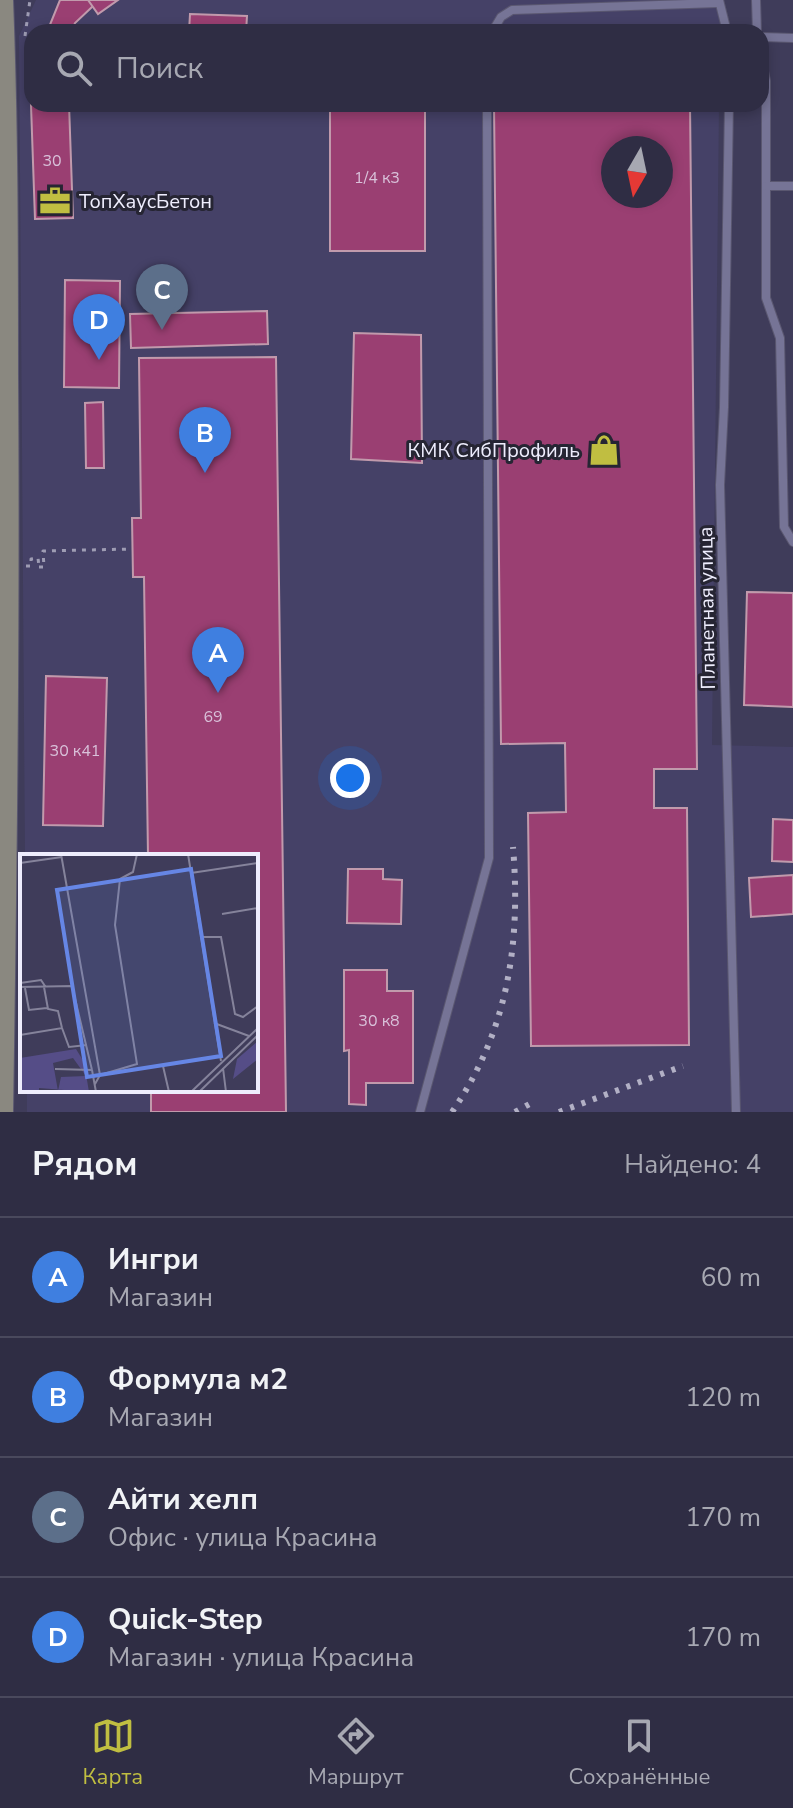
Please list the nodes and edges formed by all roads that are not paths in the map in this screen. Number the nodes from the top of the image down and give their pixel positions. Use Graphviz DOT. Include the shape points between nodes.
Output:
graph roads {
  1 [pos="3,0"];
  2 [pos="756,0"];
  3 [pos="718,1"];
  4 [pos="497,24"];
  5 [pos="726,24"];
  6 [pos="757,24"];
  7 [pos="769,37"];
  8 [pos="793,38"];
  9 [pos="487,112"];
  10 [pos="729,112"];
  11 [pos="766,112"];
  12 [pos="766,186"];
  13 [pos="793,186"];
  14 [pos="4,195"];
  15 [pos="4,371"];
  16 [pos="793,542"];
  17 [pos="5,549"];
  18 [pos="4,707"];
  19 [pos="2,1088"];
  20 [pos="3,1112"];
  21 [pos="420,1112"];
  22 [pos="736,1112"];
  1 -- 14 [label="street"];
  2 -- 6 [label="lane"];
  3 -- 4 [label="lane" via="526,8 512,10"];
  3 -- 5 [label="lane"];
  7 -- 8 [label="lane"];
  9 -- 21 [label="lane" via="489,858"];
  10 -- 22 [label="lane, Планетная улица" via="720,485"];
  11 -- 12 [label="lane"];
  12 -- 13 [label="lane"];
  12 -- 16 [label="lane" via="766,298 780,338 784,527"];
  14 -- 15 [label="street"];
  15 -- 17 [label="street"];
  17 -- 18 [label="street"];
  18 -- 19 [label="street" via="7,998"];
  19 -- 20 [label="street"];
}
